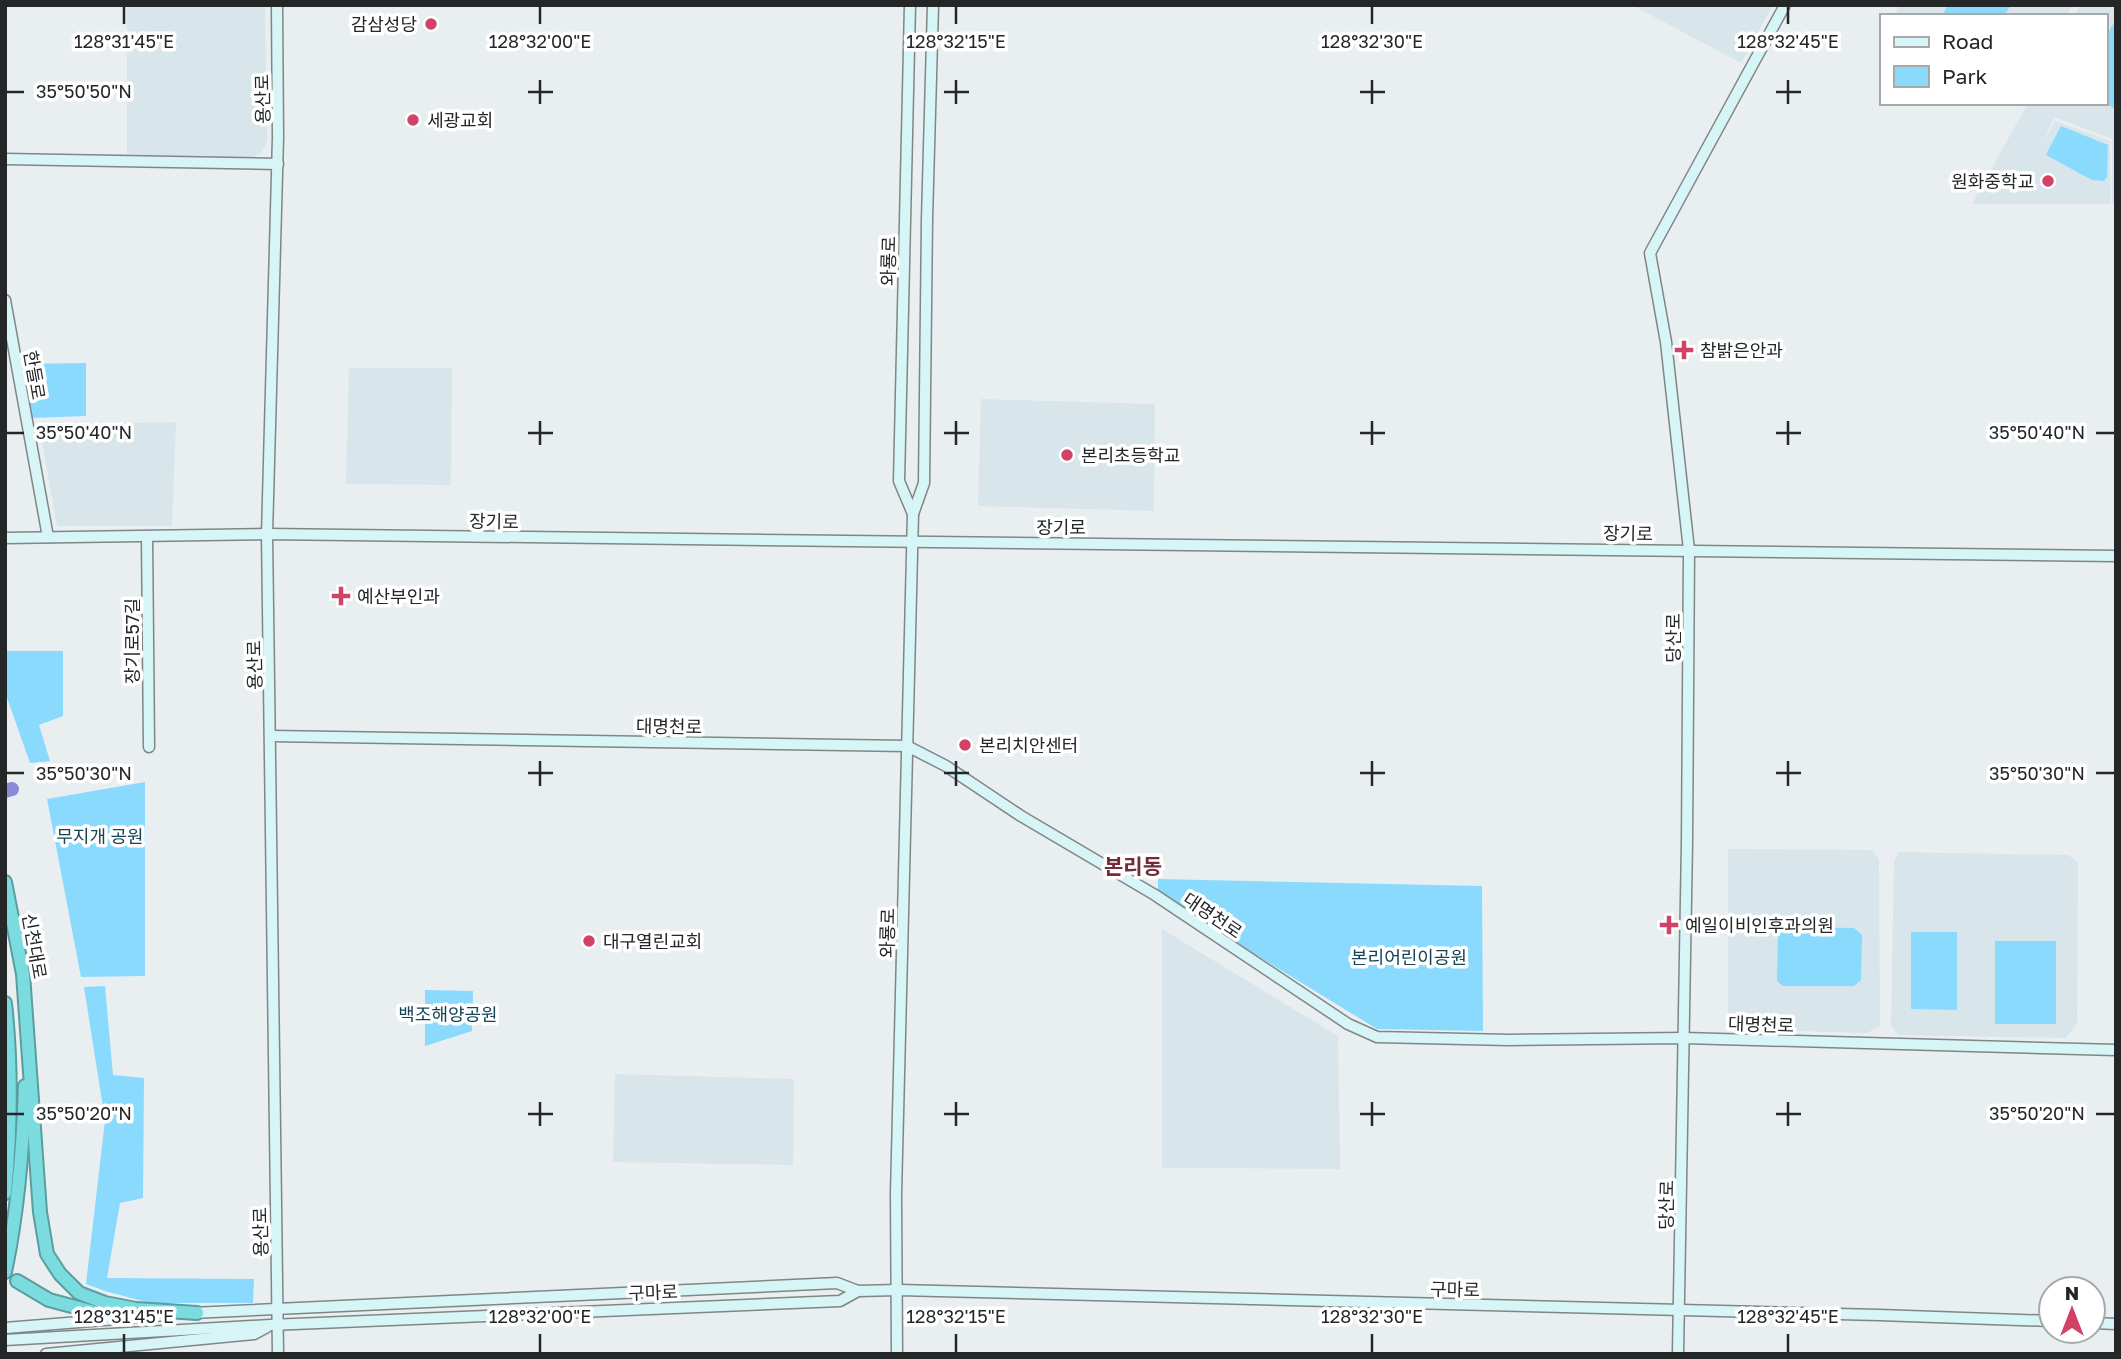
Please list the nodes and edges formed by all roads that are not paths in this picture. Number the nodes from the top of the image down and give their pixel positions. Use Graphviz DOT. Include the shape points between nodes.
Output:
graph roads {
  1 [pos="276,5"];
  2 [pos="910,5"];
  3 [pos="933,5"];
  4 [pos="1786,5"];
  5 [pos="5,159"];
  6 [pos="278,164"];
  7 [pos="5,300"];
  8 [pos="913,514"];
  9 [pos="267,534"];
  10 [pos="148,536"];
  11 [pos="48,537"];
  12 [pos="5,538"];
  13 [pos="912,542"];
  14 [pos="1689,550"];
  15 [pos="2116,556"];
  16 [pos="271,736"];
  17 [pos="907,746"];
  18 [pos="149,747"];
  19 [pos="5,882"];
  20 [pos="5,1003"];
  21 [pos="27,1016"];
  22 [pos="1684,1038"];
  23 [pos="2116,1050"];
  24 [pos="5,1193"];
  25 [pos="5,1272"];
  26 [pos="17,1281"];
  27 [pos="898,1290"];
  28 [pos="858,1291"];
  29 [pos="278,1309"];
  30 [pos="1679,1309"];
  31 [pos="136,1310"];
  32 [pos="197,1313"];
  33 [pos="2037,1321"];
  34 [pos="274,1325"];
  35 [pos="5,1328"];
  36 [pos="5,1340"];
  37 [pos="76,1352"];
  38 [pos="46,1354"];
  39 [pos="278,1354"];
  40 [pos="897,1354"];
  41 [pos="1678,1354"];
  1 -- 6 [label="main road, 용산로"];
  2 -- 8 [label="main road, 와룡로" via="899,481"];
  3 -- 8 [label="main road, 와룡로" via="924,484"];
  4 -- 14 [label="main road, 당산로" via="1650,253 1666,342"];
  5 -- 6 [label="main road"];
  6 -- 9 [label="main road, 용산로"];
  7 -- 11 [label="main road, 한들로"];
  8 -- 13 [label="main road, 와룡로"];
  9 -- 10 [label="main road, 장기로"];
  9 -- 13 [label="main road, 장기로"];
  9 -- 16 [label="main road, 용산로"];
  10 -- 11 [label="main road, 장기로"];
  10 -- 18 [label="main road, 장기로57길"];
  11 -- 12 [label="main road, 장기로"];
  13 -- 14 [label="main road, 장기로"];
  13 -- 17 [label="main road, 와룡로"];
  14 -- 15 [label="main road, 장기로"];
  14 -- 22 [label="main road, 당산로"];
  16 -- 17 [label="main road, 대명천로"];
  16 -- 29 [label="main road, 용산로"];
  17 -- 22 [label="main road, 대명천로" via="1155,895 1348,1024 1377,1037"];
  17 -- 27 [label="main road, 와룡로" via="896,1194"];
  19 -- 21 [label="highway, 신천대로"];
  20 -- 24 [label="highway" via="11,1084"];
  21 -- 25 [label="highway" via="23,1129"];
  21 -- 31 [label="highway" via="47,1254 79,1293"];
  22 -- 23 [label="main road, 대명천로"];
  22 -- 30 [label="main road, 당산로"];
  26 -- 31 [label="highway" via="49,1300 98,1313"];
  27 -- 28 [label="main road, 구마로"];
  27 -- 30 [label="main road, 구마로"];
  27 -- 40 [label="main road, 와룡로"];
  28 -- 29 [label="main road, 구마로" via="837,1283"];
  28 -- 34 [label="main road, 구마로" via="841,1301"];
  29 -- 32 [label="main road, 구마로"];
  29 -- 34 [label="main road, 용산로"];
  30 -- 33 [label="main road, 구마로"];
  30 -- 41 [label="main road, 당산로"];
  31 -- 32 [label="highway"];
  32 -- 35 [label="main road, 구마로"];
  34 -- 36 [label="main road"];
  34 -- 37 [label="main road" via="254,1334"];
  34 -- 39 [label="main road, 용산로"];
  37 -- 38 [label="main road"];
}
